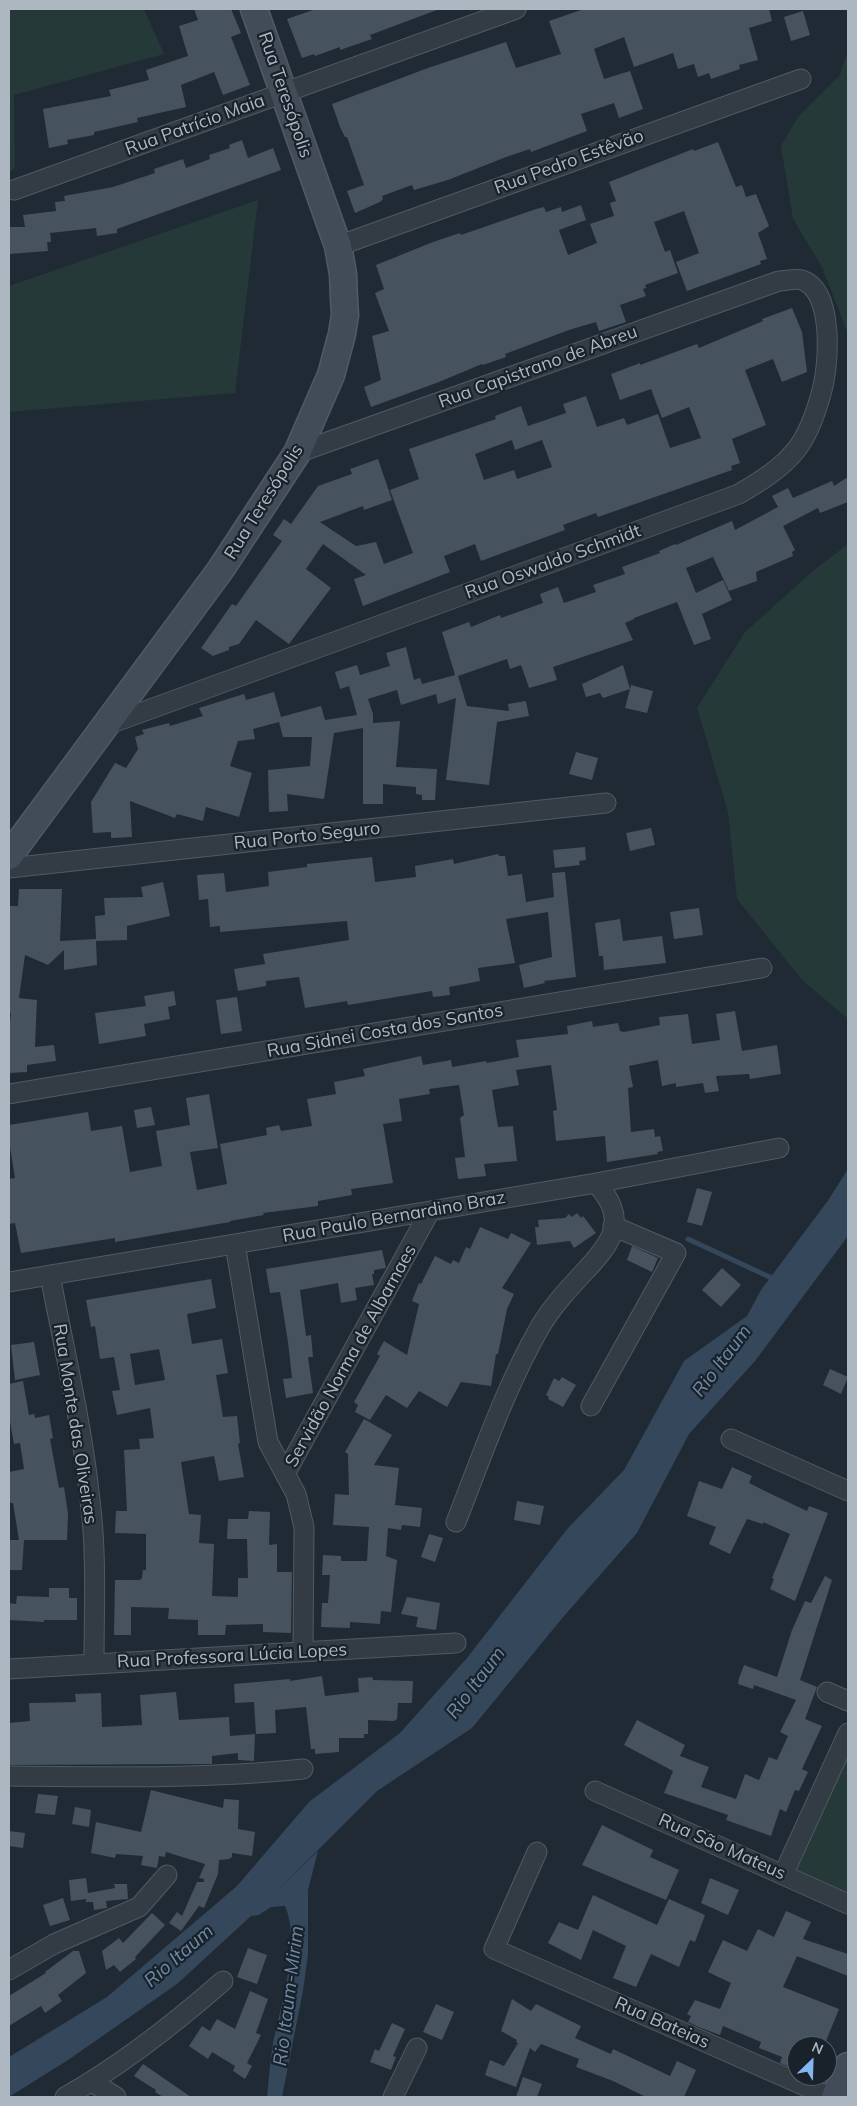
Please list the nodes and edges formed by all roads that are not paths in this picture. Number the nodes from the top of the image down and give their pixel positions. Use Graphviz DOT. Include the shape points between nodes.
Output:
graph roads {
  1 [pos="254,9"];
  2 [pos="516,9"];
  3 [pos="801,79"];
  4 [pos="284,93"];
  5 [pos="14,190"];
  6 [pos="338,246"];
  7 [pos="779,281"];
  8 [pos="297,454"];
  9 [pos="104,726"];
  10 [pos="606,803"];
  11 [pos="9,856"];
  12 [pos="9,868"];
  13 [pos="762,968"];
  14 [pos="9,1094"];
  15 [pos="779,1148"];
  16 [pos="596,1183"];
  17 [pos="430,1211"];
  18 [pos="613,1226"];
  19 [pos="235,1244"];
  20 [pos="50,1275"];
  21 [pos="9,1282"];
  22 [pos="591,1406"];
  23 [pos="731,1439"];
  24 [pos="286,1474"];
  25 [pos="848,1491"];
  26 [pos="456,1522"];
  27 [pos="456,1643"];
  28 [pos="303,1652"];
  29 [pos="94,1664"];
  30 [pos="9,1669"];
  31 [pos="827,1692"];
  32 [pos="848,1701"];
  33 [pos="848,1733"];
  34 [pos="303,1769"];
  35 [pos="9,1776"];
  36 [pos="595,1791"];
  37 [pos="537,1852"];
  38 [pos="167,1875"];
  39 [pos="783,1875"];
  40 [pos="848,1904"];
  41 [pos="9,1970"];
  42 [pos="223,1981"];
  43 [pos="417,2048"];
  44 [pos="848,2066"];
  45 [pos="92,2082"];
  46 [pos="65,2097"];
  47 [pos="116,2097"];
  48 [pos="393,2097"];
  49 [pos="830,2097"];
  50 [pos="835,2097"];
  1 -- 4 [label="street, Rua Teresópolis"];
  2 -- 4 [label="street, Rua Patrício Maia"];
  3 -- 6 [label="street, Rua Pedro Estêvão"];
  4 -- 5 [label="street, Rua Patrício Maia"];
  4 -- 6 [label="street, Rua Teresópolis"];
  6 -- 8 [label="street, Rua Teresópolis" via="345,316 342,334 331,375"];
  7 -- 8 [label="street, Rua Capistrano de Abreu"];
  7 -- 9 [label="street, Rua Oswaldo Schmidt" via="802,280 813,288 824,304 827,356 821,393 797,449 759,483 739,494"];
  8 -- 9 [label="street, Rua Teresópolis" via="221,569"];
  9 -- 11 [label="street, Rua Teresópolis"];
  10 -- 12 [label="street, Rua Porto Seguro"];
  13 -- 14 [label="street, Rua Sidnei Costa dos Santos"];
  15 -- 16 [label="street, Rua Paulo Bernardino Braz"];
  16 -- 17 [label="street, Rua Paulo Bernardino Braz"];
  16 -- 18 [label="street" via="609,1198 615,1214"];
  17 -- 19 [label="street, Rua Paulo Bernardino Braz"];
  17 -- 24 [label="street, Servidão Norma de Albarnaes"];
  18 -- 22 [label="street" via="676,1253"];
  18 -- 26 [label="street" via="602,1251 553,1308 521,1361"];
  19 -- 20 [label="street, Rua Paulo Bernardino Braz"];
  19 -- 24 [label="street" via="268,1442"];
  20 -- 21 [label="street, Rua Paulo Bernardino Braz"];
  20 -- 29 [label="street, Rua Monte das Oliveiras" via="90,1501 94,1553"];
  23 -- 25 [label="street"];
  24 -- 28 [label="street" via="296,1494 304,1527"];
  27 -- 28 [label="street, Rua Professora Lúcia Lopes"];
  28 -- 29 [label="street, Rua Professora Lúcia Lopes"];
  29 -- 30 [label="street, Rua Professora Lúcia Lopes"];
  31 -- 32 [label="street"];
  33 -- 39 [label="street"];
  34 -- 35 [label="street" via="248,1775"];
  36 -- 39 [label="street, Rua São Mateus"];
  37 -- 49 [label="street, Rua Bateias" via="494,1949"];
  38 -- 41 [label="street" via="139,1907 54,1944"];
  39 -- 40 [label="street, Rua São Mateus"];
  42 -- 45 [label="street" via="174,2023"];
  43 -- 48 [label="street"];
  44 -- 50 [label="street"];
  45 -- 46 [label="street"];
  45 -- 47 [label="street"];
}
